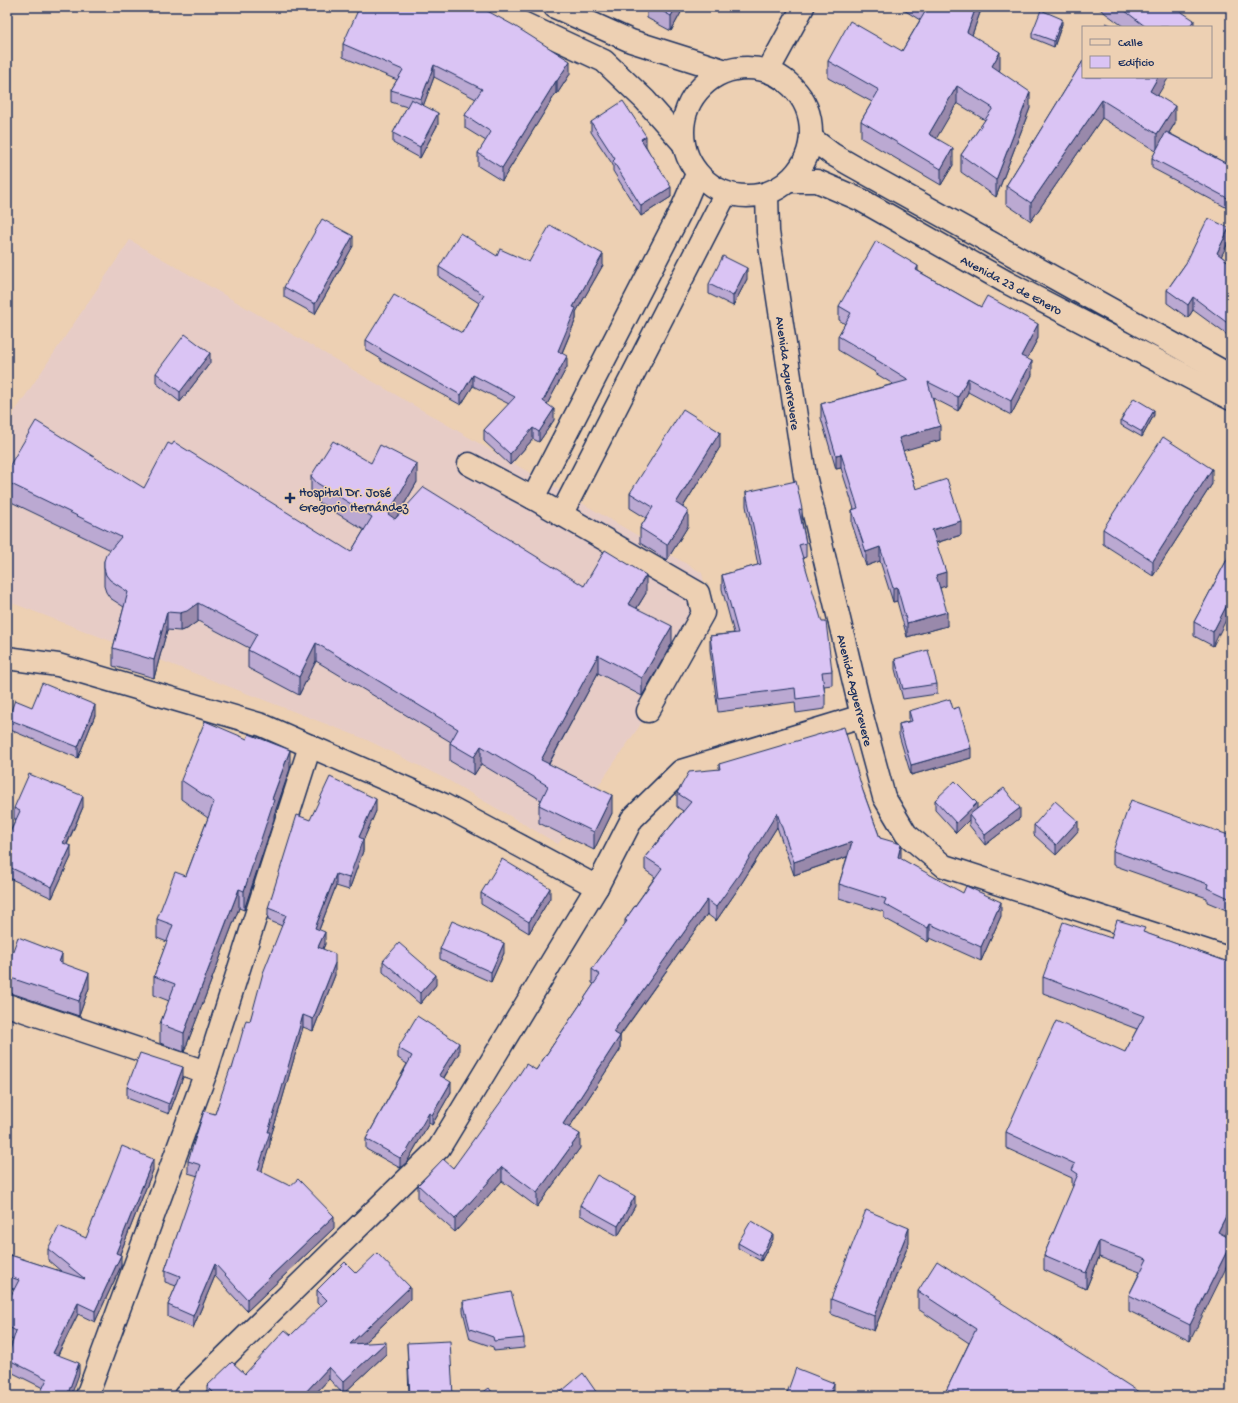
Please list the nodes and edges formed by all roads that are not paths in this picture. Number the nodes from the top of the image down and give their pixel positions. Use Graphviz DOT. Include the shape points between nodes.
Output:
graph roads {
  1 [pos="488,7"];
  2 [pos="555,7"];
  3 [pos="803,7"];
  4 [pos="726,71"];
  5 [pos="768,71"];
  6 [pos="812,138"];
  7 [pos="683,143"];
  8 [pos="697,174"];
  9 [pos="790,181"];
  10 [pos="726,193"];
  11 [pos="767,194"];
  12 [pos="1231,376"];
  13 [pos="1231,400"];
  14 [pos="469,464"];
  15 [pos="533,498"];
  16 [pos="561,515"];
  17 [pos="7,658"];
  18 [pos="648,711"];
  19 [pos="862,716"];
  20 [pos="310,746"];
  21 [pos="597,888"];
  22 [pos="1231,959"];
  23 [pos="7,1005"];
  24 [pos="206,1072"];
  25 [pos="87,1396"];
  26 [pos="185,1396"];
  1 -- 7 [label="street" via="604,61 646,100"];
  2 -- 4 [label="street" via="631,41"];
  3 -- 5 [label="street"];
  4 -- 5 [label="street" via="747,67"];
  4 -- 7 [label="street" via="709,79 696,91 687,107 682,125"];
  5 -- 6 [label="street" via="787,81 802,97 810,117"];
  6 -- 9 [label="street" via="806,159"];
  6 -- 12 [label="street, Avenida 23 de Enero" via="851,166"];
  7 -- 8 [label="street" via="688,159"];
  8 -- 10 [label="street" via="710,185"];
  8 -- 15 [label="street" via="682,209"];
  9 -- 11 [label="street"];
  9 -- 13 [label="street, Avenida 23 de Enero" via="817,181 861,200 1006,282"];
  10 -- 11 [label="street" via="746,196"];
  10 -- 16 [label="street"];
  11 -- 19 [label="street, Avenida Aguerrevere" via="768,232 805,476"];
  14 -- 15 [label="street"];
  15 -- 16 [label="street"];
  16 -- 18 [label="street" via="698,593 703,612"];
  17 -- 20 [label="street" via="58,665 262,725"];
  19 -- 21 [label="street" via="681,771 632,819"];
  19 -- 22 [label="street, Avenida Aguerrevere" via="884,798 906,834 944,866"];
  20 -- 21 [label="street" via="442,804"];
  20 -- 24 [label="street"];
  21 -- 26 [label="street" via="439,1148"];
  23 -- 24 [label="street"];
  24 -- 25 [label="street"];
}
